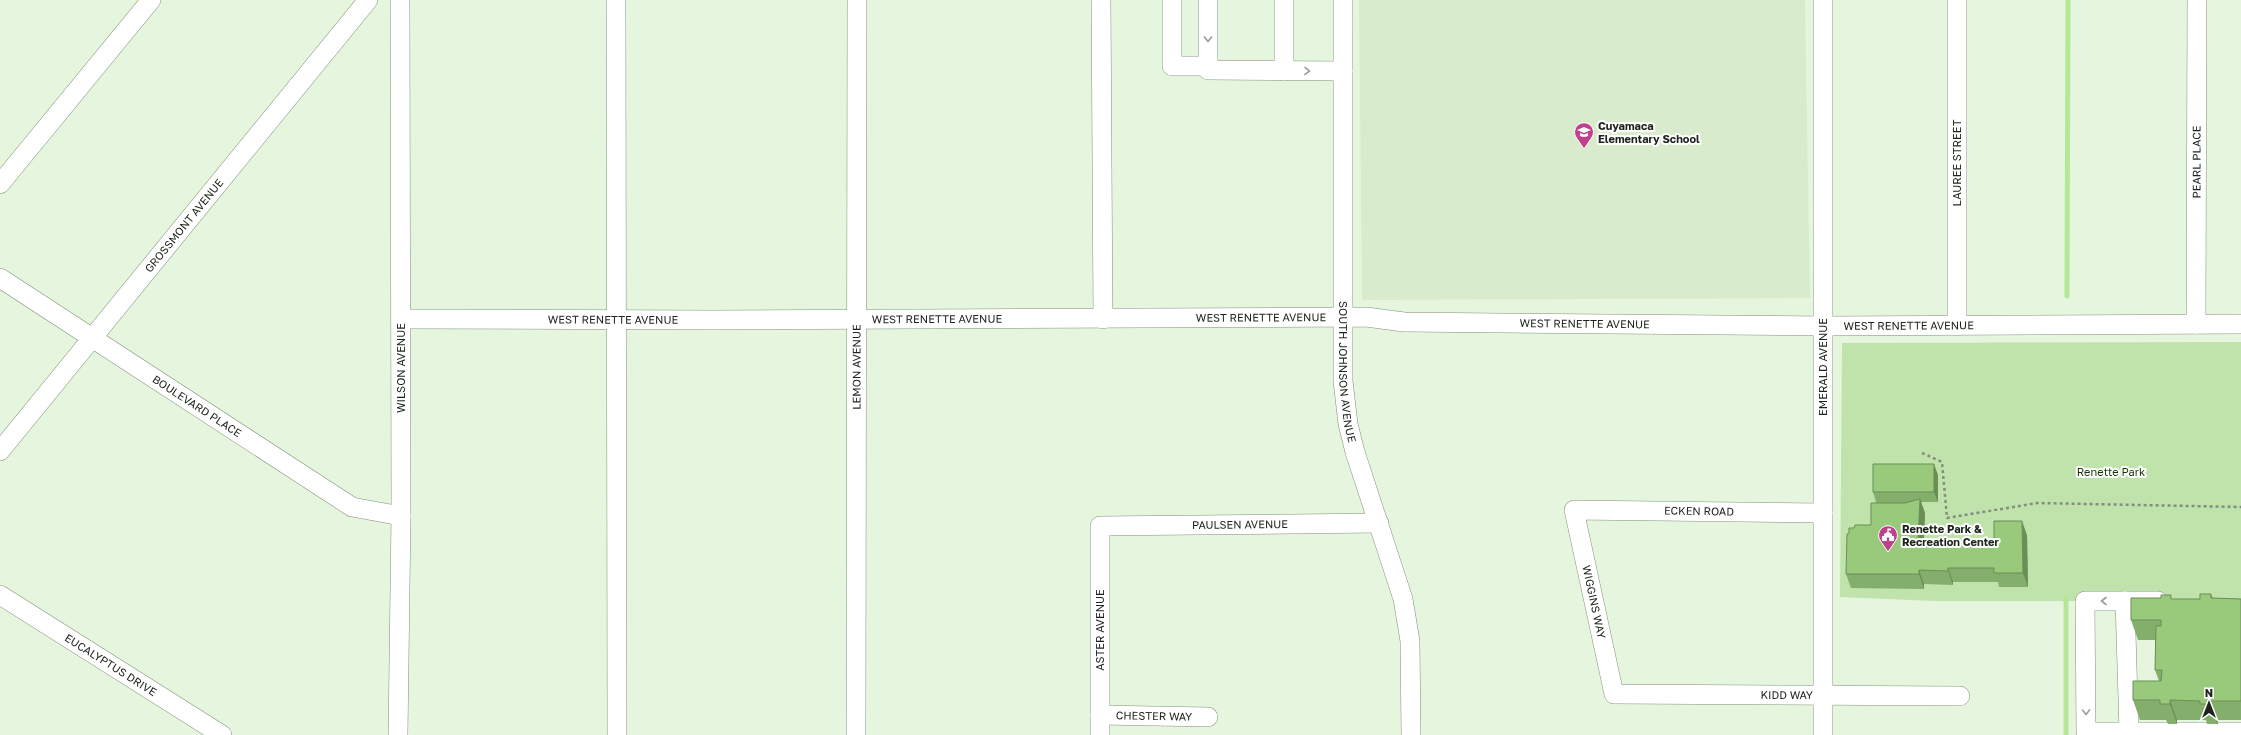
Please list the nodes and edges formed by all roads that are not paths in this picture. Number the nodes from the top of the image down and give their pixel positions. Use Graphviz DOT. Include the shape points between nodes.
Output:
graph roads {
  1 [pos="151,0"];
  2 [pos="368,0"];
  3 [pos="400,0"];
  4 [pos="616,0"];
  5 [pos="858,0"];
  6 [pos="1101,0"];
  7 [pos="1172,0"];
  8 [pos="1208,0"];
  9 [pos="1284,0"];
  10 [pos="1343,0"];
  11 [pos="1823,0"];
  12 [pos="1956,0"];
  13 [pos="2197,0"];
  14 [pos="1208,66"];
  15 [pos="1284,70"];
  16 [pos="1343,71"];
  17 [pos="0,184"];
  18 [pos="0,278"];
  19 [pos="1342,317"];
  20 [pos="858,318"];
  21 [pos="401,319"];
  22 [pos="1103,319"];
  23 [pos="617,320"];
  24 [pos="2196,324"];
  25 [pos="2241,324"];
  26 [pos="1823,326"];
  27 [pos="1956,326"];
  28 [pos="92,339"];
  29 [pos="0,451"];
  30 [pos="1574,510"];
  31 [pos="1823,513"];
  32 [pos="401,516"];
  33 [pos="1379,523"];
  34 [pos="1100,526"];
  35 [pos="0,595"];
  36 [pos="2125,601"];
  37 [pos="2179,601"];
  38 [pos="1614,694"];
  39 [pos="1823,696"];
  40 [pos="1960,696"];
  41 [pos="1100,714"];
  42 [pos="1208,717"];
  43 [pos="2128,732"];
  44 [pos="2241,732"];
  45 [pos="222,735"];
  46 [pos="398,735"];
  47 [pos="617,735"];
  48 [pos="856,735"];
  49 [pos="1100,735"];
  50 [pos="1411,735"];
  51 [pos="1823,735"];
  1 -- 17 [label="street"];
  2 -- 28 [label="street, GROSSMONT AVENUE"];
  3 -- 21 [label="street, WILSON AVENUE"];
  4 -- 23 [label="street"];
  5 -- 20 [label="street, LEMON AVENUE"];
  6 -- 22 [label="street"];
  7 -- 14 [label="street" via="1172,66"];
  8 -- 14 [label="street, one-way"];
  9 -- 15 [label="street"];
  10 -- 16 [label="street, SOUTH JOHNSON AVENUE"];
  11 -- 26 [label="street, EMERALD AVENUE"];
  12 -- 27 [label="street, LAUREE STREET"];
  13 -- 24 [label="street, PEARL PLACE"];
  14 -- 15 [label="street" via="1208,70"];
  15 -- 16 [label="street, one-way"];
  16 -- 19 [label="street, SOUTH JOHNSON AVENUE"];
  18 -- 28 [label="street, BOULEVARD PLACE"];
  19 -- 22 [label="street, WEST RENETTE AVENUE"];
  19 -- 26 [label="street, WEST RENETTE AVENUE" via="1404,322"];
  19 -- 33 [label="street, SOUTH JOHNSON AVENUE" via="1343,381 1348,424"];
  20 -- 22 [label="street, WEST RENETTE AVENUE"];
  20 -- 23 [label="street, WEST RENETTE AVENUE"];
  20 -- 48 [label="street, LEMON AVENUE"];
  21 -- 23 [label="street, WEST RENETTE AVENUE"];
  21 -- 32 [label="street, WILSON AVENUE"];
  23 -- 47 [label="street"];
  24 -- 25 [label="street, WEST RENETTE AVENUE"];
  24 -- 27 [label="street, WEST RENETTE AVENUE"];
  26 -- 27 [label="street, WEST RENETTE AVENUE"];
  26 -- 31 [label="street, EMERALD AVENUE"];
  28 -- 29 [label="street, GROSSMONT AVENUE"];
  28 -- 32 [label="street, BOULEVARD PLACE" via="352,507"];
  30 -- 31 [label="street, ECKEN ROAD"];
  30 -- 38 [label="street, WIGGINS WAY"];
  31 -- 39 [label="street, EMERALD AVENUE"];
  32 -- 46 [label="street, WILSON AVENUE"];
  33 -- 34 [label="street, PAULSEN AVENUE"];
  33 -- 50 [label="street, SOUTH JOHNSON AVENUE" via="1404,599 1410,641"];
  34 -- 41 [label="street, ASTER AVENUE"];
  35 -- 45 [label="street, EUCALYPTUS DRIVE"];
  36 -- 37 [label="street"];
  36 -- 43 [label="street"];
  36 -- 43 [label="street, one-way" via="2085,601 2086,732"];
  38 -- 39 [label="street, KIDD WAY"];
  39 -- 40 [label="street, KIDD WAY"];
  39 -- 51 [label="street, EMERALD AVENUE"];
  41 -- 42 [label="street, CHESTER WAY"];
  41 -- 49 [label="street, ASTER AVENUE"];
  43 -- 44 [label="street"];
}
